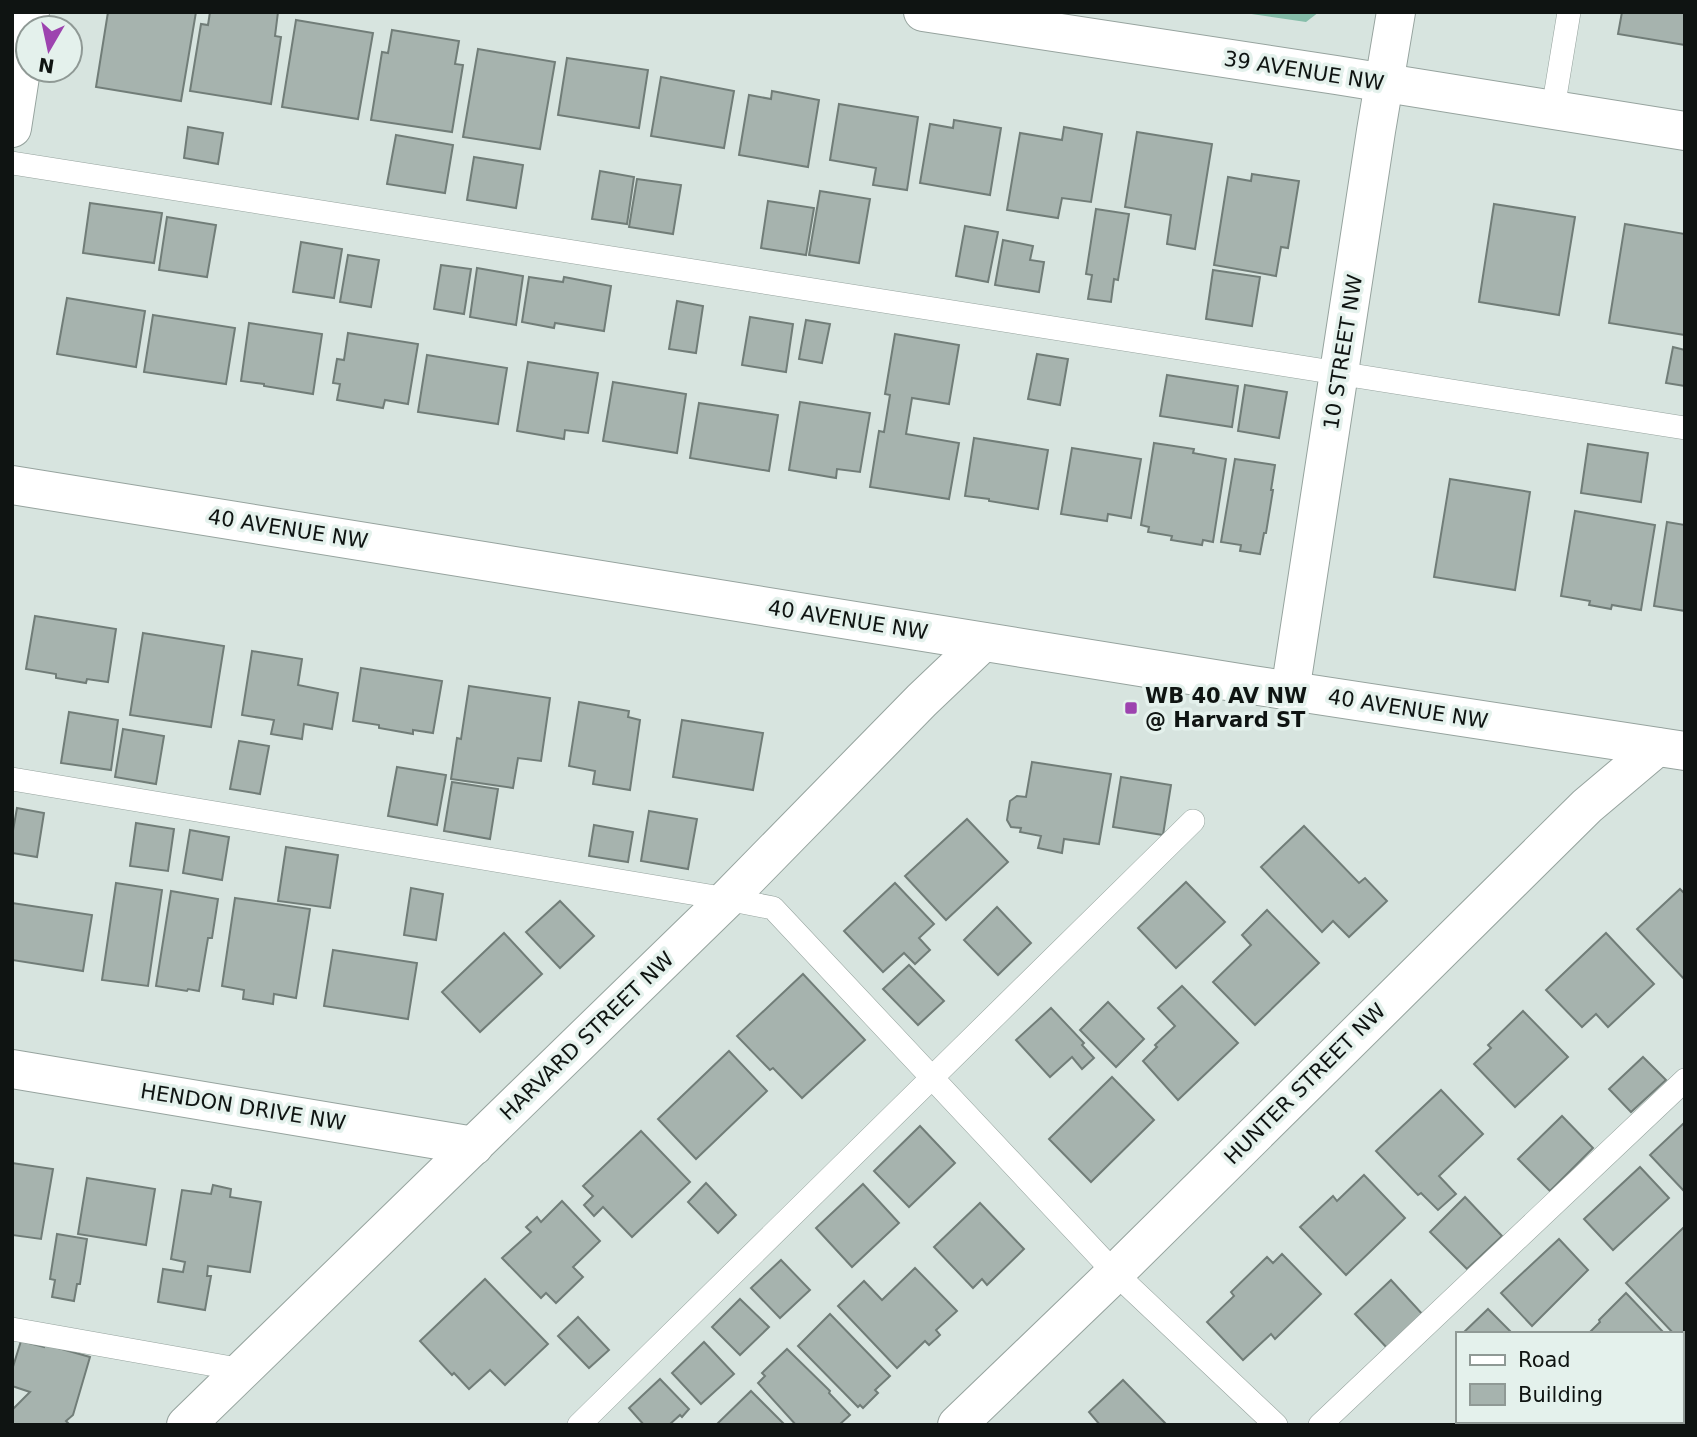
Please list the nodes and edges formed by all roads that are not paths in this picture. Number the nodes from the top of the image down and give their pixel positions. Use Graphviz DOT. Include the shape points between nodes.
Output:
graph roads {
  1 [pos="30,12"];
  2 [pos="922,12"];
  3 [pos="1396,12"];
  4 [pos="1569,12"];
  5 [pos="1385,83"];
  6 [pos="1553,109"];
  7 [pos="12,128"];
  8 [pos="1685,131"];
  9 [pos="12,163"];
  10 [pos="1340,373"];
  11 [pos="1685,428"];
  12 [pos="12,485"];
  13 [pos="983,642"];
  14 [pos="1290,691"];
  15 [pos="1671,749"];
  16 [pos="12,779"];
  17 [pos="1193,821"];
  18 [pos="727,899"];
  19 [pos="12,1069"];
  20 [pos="932,1077"];
  21 [pos="1685,1080"];
  22 [pos="474,1146"];
  23 [pos="1115,1273"];
  24 [pos="12,1329"];
  25 [pos="243,1370"];
  26 [pos="186,1425"];
  27 [pos="579,1425"];
  28 [pos="957,1425"];
  29 [pos="1276,1425"];
  30 [pos="1320,1425"];
  1 -- 7 [label="street"];
  2 -- 5 [label="street, 39 AVENUE NW"];
  3 -- 5 [label="street, 10 STREET NW"];
  4 -- 6 [label="lane"];
  5 -- 6 [label="street, 39 AVENUE NW"];
  5 -- 10 [label="street, 10 STREET NW"];
  6 -- 8 [label="street, 39 AVENUE NW"];
  9 -- 10 [label="lane"];
  10 -- 11 [label="lane"];
  10 -- 14 [label="street, 10 STREET NW"];
  12 -- 13 [label="street, 40 AVENUE NW"];
  13 -- 14 [label="street, 40 AVENUE NW"];
  13 -- 18 [label="street, HARVARD STREET NW"];
  14 -- 15 [label="street, 40 AVENUE NW"];
  15 -- 23 [label="street, HUNTER STREET NW" via="1587,806"];
  16 -- 18 [label="lane"];
  17 -- 20 [label="lane"];
  18 -- 20 [label="lane" via="773,908"];
  18 -- 22 [label="street, HARVARD STREET NW"];
  19 -- 22 [label="street, HENDON DRIVE NW"];
  20 -- 23 [label="lane"];
  20 -- 27 [label="lane"];
  21 -- 30 [label="lane"];
  22 -- 25 [label="street, HARVARD STREET NW"];
  23 -- 28 [label="street, HUNTER STREET NW"];
  23 -- 29 [label="lane"];
  24 -- 25 [label="lane"];
  25 -- 26 [label="street, HARVARD STREET NW"];
}
